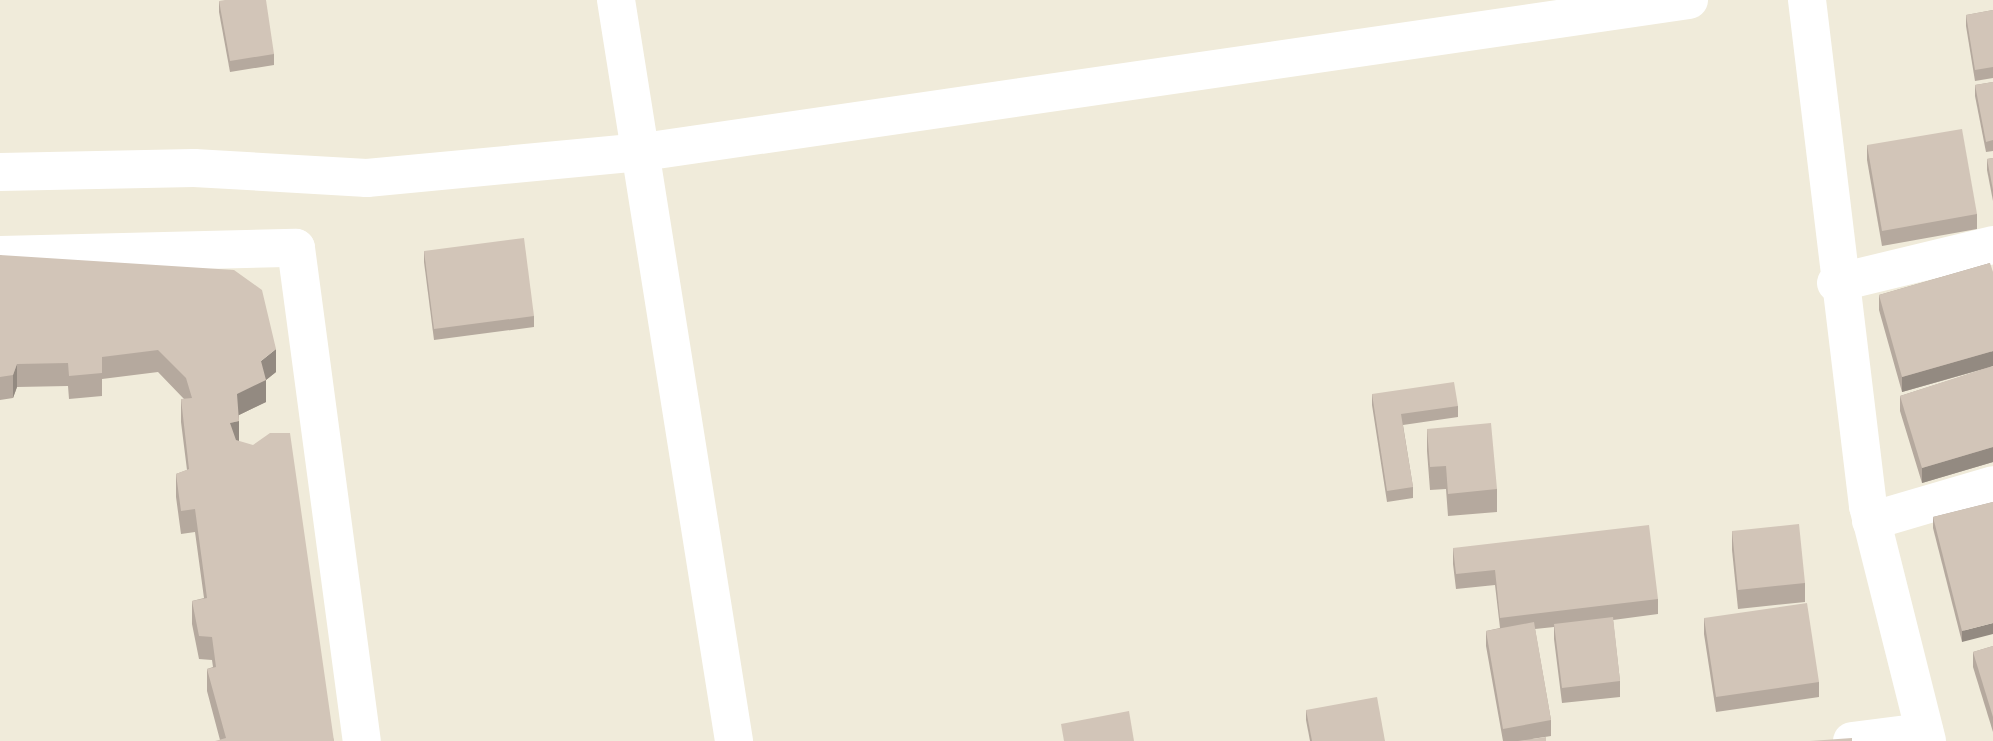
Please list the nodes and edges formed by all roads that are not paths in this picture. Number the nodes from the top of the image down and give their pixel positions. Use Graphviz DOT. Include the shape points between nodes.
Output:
graph roads {
  1 [pos="616,0"];
  2 [pos="1689,0"];
  3 [pos="1807,0"];
  4 [pos="643,152"];
  5 [pos="0,172"];
  6 [pos="1993,245"];
  7 [pos="0,255"];
  8 [pos="1836,283"];
  9 [pos="1993,485"];
  10 [pos="1871,521"];
  11 [pos="1926,737"];
  12 [pos="362,741"];
  13 [pos="734,741"];
  14 [pos="1852,741"];
  1 -- 4 [label="street"];
  2 -- 4 [label="street"];
  3 -- 8 [label="street"];
  4 -- 5 [label="street" via="367,178 194,168"];
  4 -- 13 [label="street"];
  6 -- 8 [label="street"];
  7 -- 12 [label="street" via="296,248"];
  8 -- 10 [label="street"];
  9 -- 10 [label="street"];
  10 -- 11 [label="street"];
  11 -- 14 [label="street"];
}
